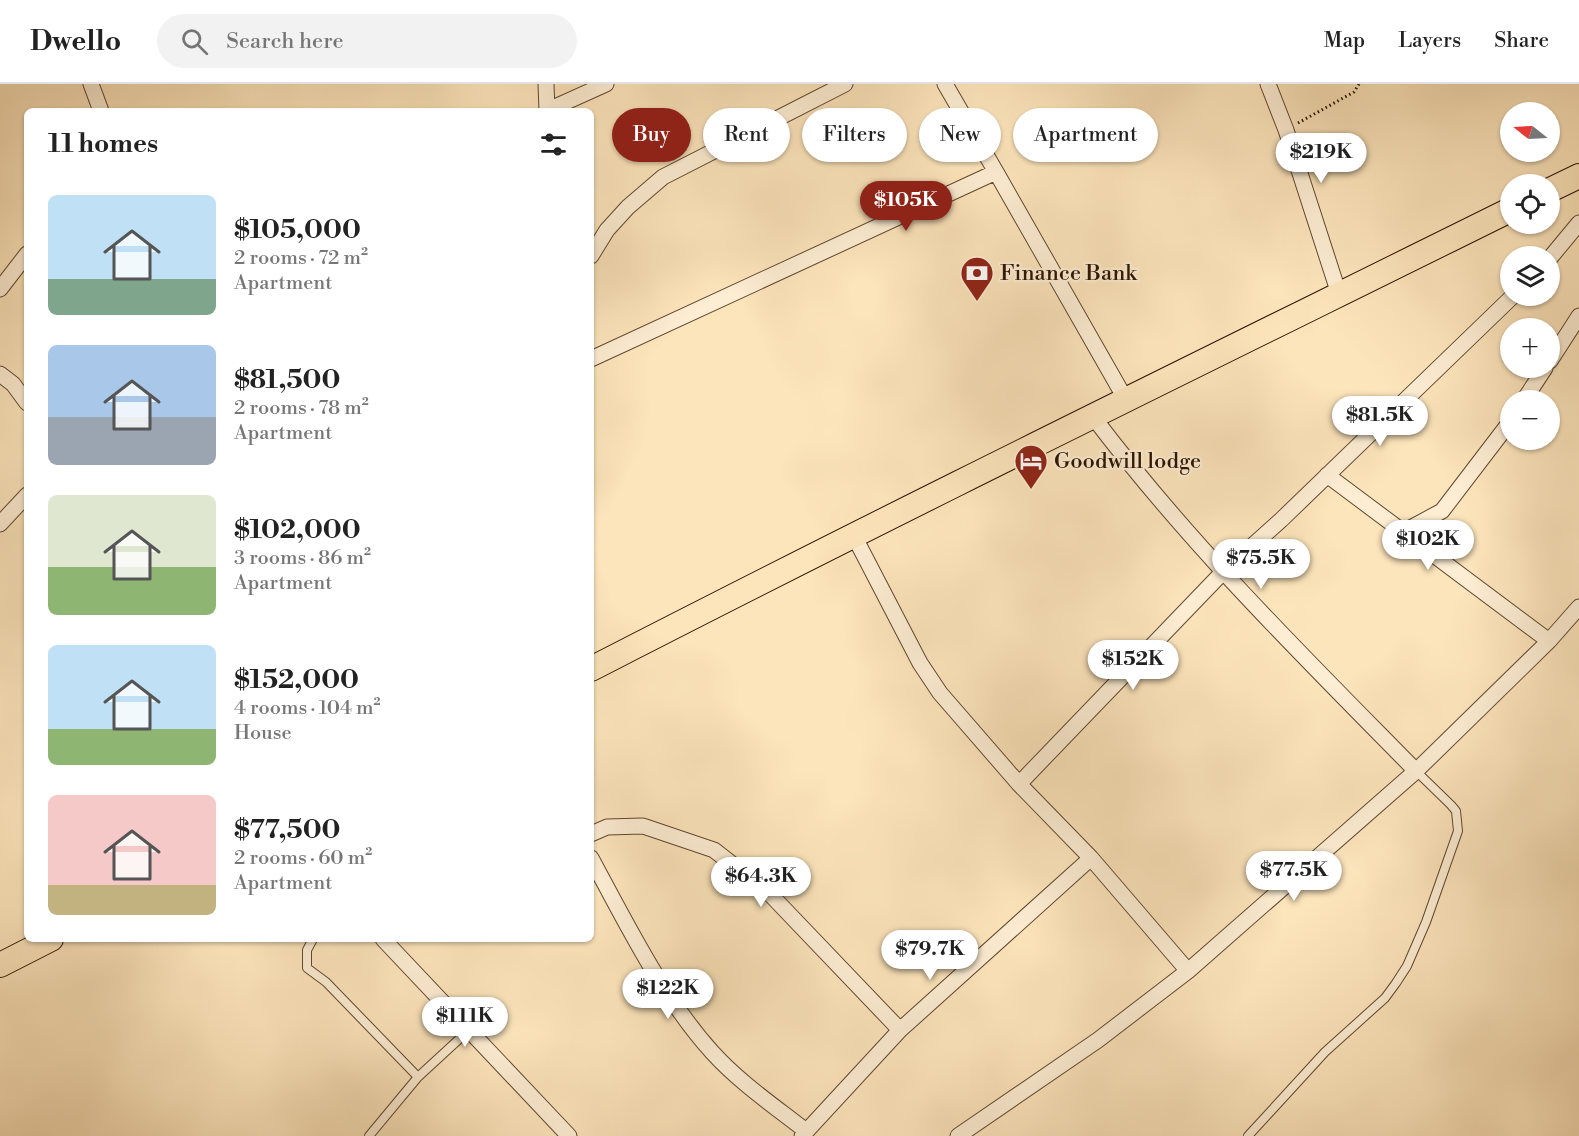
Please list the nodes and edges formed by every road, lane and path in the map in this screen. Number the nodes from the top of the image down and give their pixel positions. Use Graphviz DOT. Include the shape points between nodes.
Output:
graph roads {
  1 [pos="91,84"];
  2 [pos="546,84"];
  3 [pos="606,84"];
  4 [pos="845,84"];
  5 [pos="945,84"];
  6 [pos="1268,84"];
  7 [pos="1359,84"];
  8 [pos="100,108"];
  9 [pos="546,108"];
  10 [pos="553,108"];
  11 [pos="1286,130"];
  12 [pos="996,172"];
  13 [pos="1579,176"];
  14 [pos="1560,185"];
  15 [pos="1500,215"];
  16 [pos="1579,223"];
  17 [pos="1560,246"];
  18 [pos="594,251"];
  19 [pos="24,258"];
  20 [pos="0,289"];
  21 [pos="1340,294"];
  22 [pos="1503,306"];
  23 [pos="1579,316"];
  24 [pos="1560,345"];
  25 [pos="594,358"];
  26 [pos="0,374"];
  27 [pos="24,399"];
  28 [pos="1126,400"];
  29 [pos="1094,418"];
  30 [pos="1500,435"];
  31 [pos="1327,475"];
  32 [pos="24,498"];
  33 [pos="0,524"];
  34 [pos="1403,532"];
  35 [pos="853,534"];
  36 [pos="1222,573"];
  37 [pos="1579,607"];
  38 [pos="1549,641"];
  39 [pos="594,667"];
  40 [pos="1416,771"];
  41 [pos="1019,784"];
  42 [pos="594,833"];
  43 [pos="1091,858"];
  44 [pos="594,863"];
  45 [pos="45,942"];
  46 [pos="311,942"];
  47 [pos="386,942"];
  48 [pos="0,965"];
  49 [pos="1188,970"];
  50 [pos="470,1029"];
  51 [pos="900,1030"];
  52 [pos="418,1077"];
  53 [pos="804,1133"];
  54 [pos="369,1136"];
  55 [pos="569,1136"];
  56 [pos="958,1136"];
  57 [pos="1248,1136"];
  1 -- 8 [label="street"];
  2 -- 9 [label="street"];
  3 -- 10 [label="street"];
  4 -- 18 [label="street" via="663,177 607,230"];
  5 -- 12 [label="street"];
  6 -- 11 [label="street"];
  7 -- 11 [label="path" via="1354,92"];
  11 -- 21 [label="street"];
  12 -- 25 [label="street"];
  12 -- 28 [label="street"];
  13 -- 14 [label="main road"];
  15 -- 21 [label="main road"];
  16 -- 17 [label="street"];
  19 -- 20 [label="street"];
  21 -- 28 [label="main road"];
  22 -- 31 [label="street"];
  23 -- 24 [label="street"];
  26 -- 27 [label="street"];
  28 -- 29 [label="main road"];
  29 -- 35 [label="main road"];
  29 -- 36 [label="street" via="1141,480"];
  30 -- 34 [label="street" via="1442,511"];
  31 -- 34 [label="street"];
  31 -- 36 [label="street"];
  32 -- 33 [label="street"];
  34 -- 38 [label="street"];
  35 -- 39 [label="main road"];
  35 -- 41 [label="street" via="920,663 940,693"];
  36 -- 40 [label="street"];
  36 -- 41 [label="street"];
  37 -- 38 [label="street"];
  38 -- 40 [label="street"];
  40 -- 49 [label="street"];
  40 -- 57 [label="lane" via="1451,804 1458,831 1407,966 1385,998 1325,1052"];
  41 -- 43 [label="street"];
  42 -- 51 [label="street" via="607,827 644,826 714,850 769,893"];
  43 -- 49 [label="street"];
  43 -- 51 [label="street"];
  44 -- 53 [label="street" via="653,968 698,1035 733,1073"];
  45 -- 48 [label="main road"];
  46 -- 52 [label="lane" via="307,968 326,982"];
  47 -- 50 [label="street"];
  49 -- 56 [label="street" via="1098,1040"];
  50 -- 52 [label="lane"];
  50 -- 55 [label="street"];
  51 -- 53 [label="street"];
  52 -- 54 [label="lane"];
}
